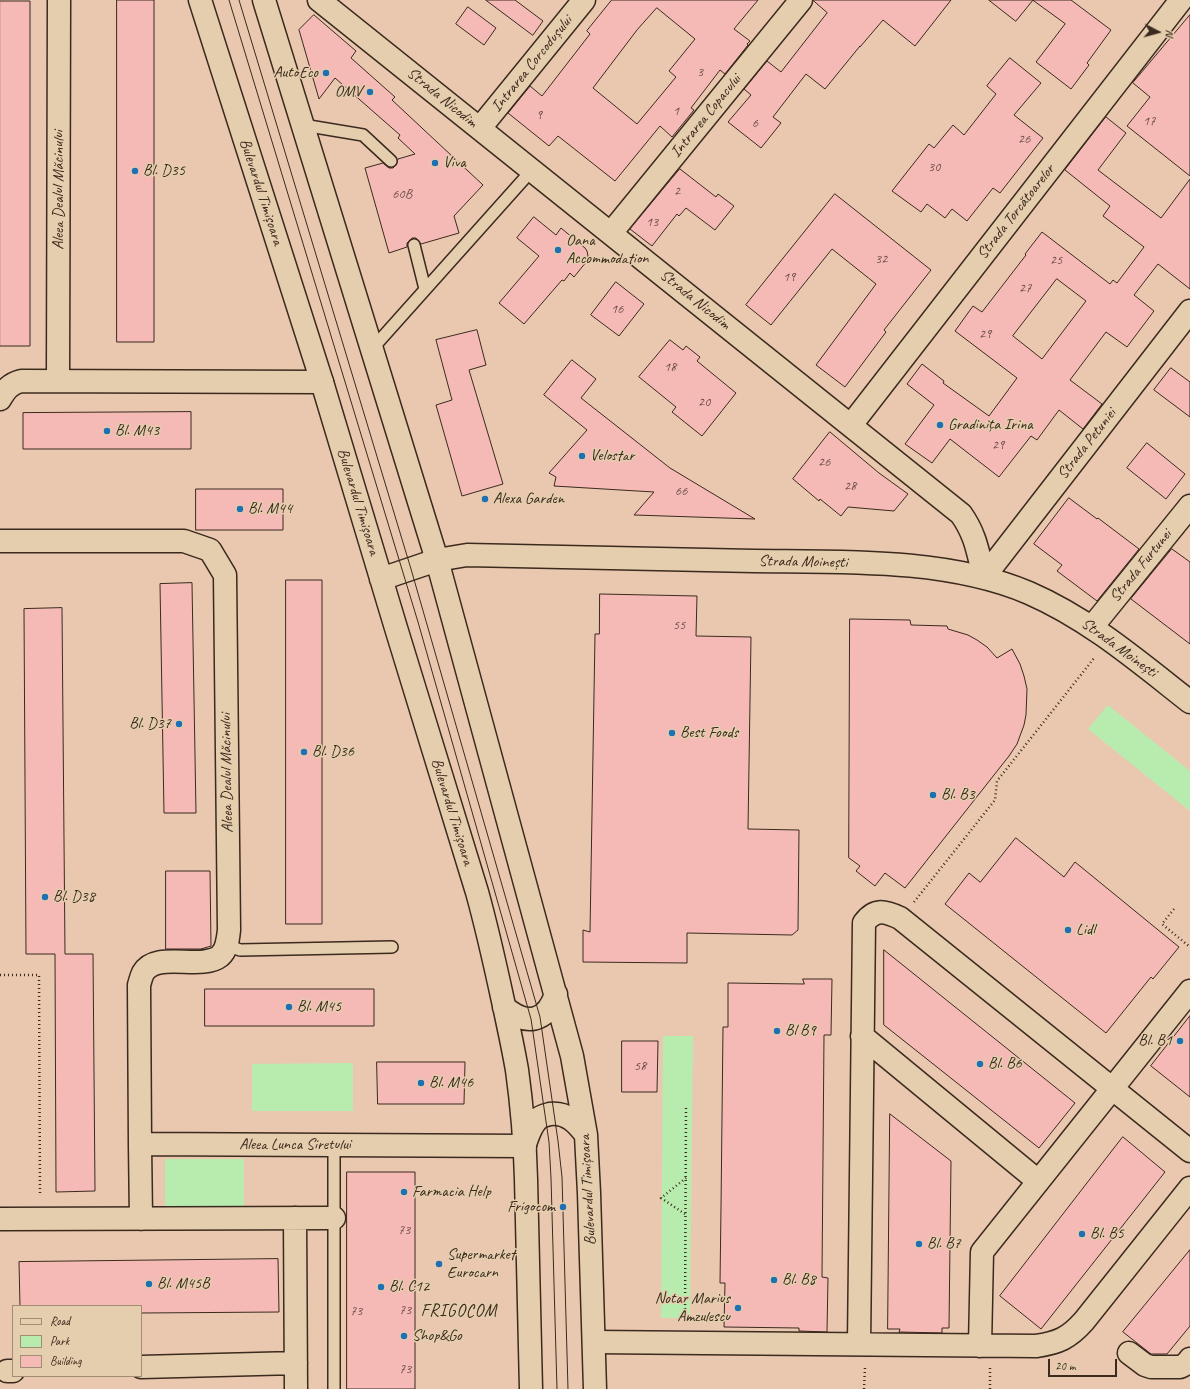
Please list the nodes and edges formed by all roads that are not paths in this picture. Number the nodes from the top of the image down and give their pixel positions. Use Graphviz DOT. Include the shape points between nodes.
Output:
graph roads {
  1 [pos="59,0"];
  2 [pos="200,0"];
  3 [pos="264,0"];
  4 [pos="584,0"];
  5 [pos="801,0"];
  6 [pos="1181,0"];
  7 [pos="329,3"];
  8 [pos="303,125"];
  9 [pos="480,128"];
  10 [pos="391,161"];
  11 [pos="532,170"];
  12 [pos="611,233"];
  13 [pos="414,245"];
  14 [pos="425,289"];
  15 [pos="1190,312"];
  16 [pos="372,349"];
  17 [pos="58,381"];
  18 [pos="322,382"];
  19 [pos="0,399"];
  20 [pos="851,425"];
  21 [pos="1190,506"];
  22 [pos="0,541"];
  23 [pos="437,560"];
  24 [pos="984,577"];
  25 [pos="381,579"];
  26 [pos="1100,633"];
  27 [pos="1190,702"];
  28 [pos="227,945"];
  29 [pos="392,947"];
  30 [pos="1190,991"];
  31 [pos="556,994"];
  32 [pos="504,1007"];
  33 [pos="862,1036"];
  34 [pos="1112,1088"];
  35 [pos="586,1135"];
  36 [pos="140,1144"];
  37 [pos="334,1146"];
  38 [pos="525,1146"];
  39 [pos="1190,1151"];
  40 [pos="1038,1181"];
  41 [pos="1190,1188"];
  42 [pos="295,1218"];
  43 [pos="334,1218"];
  44 [pos="0,1219"];
  45 [pos="141,1219"];
  46 [pos="594,1342"];
  47 [pos="859,1344"];
  48 [pos="980,1346"];
  49 [pos="1129,1352"];
  50 [pos="1190,1359"];
  51 [pos="296,1363"];
  52 [pos="142,1367"];
  53 [pos="296,1389"];
  54 [pos="334,1389"];
  55 [pos="531,1389"];
  56 [pos="595,1389"];
  1 -- 17 [label="street, Aleea Dealul Măcinului"];
  2 -- 18 [label="street, Bulevardul Timișoara"];
  3 -- 8 [label="street, Bulevardul Timișoara"];
  4 -- 9 [label="street, Intrarea Corcodușului"];
  5 -- 12 [label="street, Intrarea Copacului"];
  6 -- 20 [label="street, Strada Torcătoarelor"];
  7 -- 9 [label="street, Strada Nicodim"];
  8 -- 10 [label="lane" via="363,135"];
  8 -- 16 [label="street, Bulevardul Timișoara"];
  9 -- 11 [label="street, Strada Nicodim"];
  11 -- 12 [label="street, Strada Nicodim"];
  11 -- 14 [label="lane"];
  12 -- 20 [label="street, Strada Nicodim"];
  13 -- 14 [label="lane"];
  14 -- 16 [label="lane"];
  15 -- 24 [label="street, Strada Petuniei"];
  16 -- 23 [label="street, Bulevardul Timișoara"];
  17 -- 18 [label="street"];
  17 -- 19 [label="street" via="12,383"];
  18 -- 25 [label="street, Bulevardul Timișoara"];
  20 -- 24 [label="street, Strada Nicodim" via="961,514 970,526 976,542"];
  21 -- 26 [label="street, Strada Furtunei"];
  22 -- 28 [label="street, Aleea Dealul Măcinului" via="184,541 210,550 225,575 229,930"];
  23 -- 24 [label="street, Strada Moinești" via="467,555 841,562 917,567"];
  23 -- 25 [label="street, Strada Moinești"];
  23 -- 31 [label="street, Bulevardul Timișoara"];
  24 -- 26 [label="street, Strada Moinești" via="1054,605"];
  25 -- 32 [label="street, Bulevardul Timișoara" via="477,892"];
  26 -- 27 [label="street, Strada Moinești"];
  28 -- 29 [label="lane" via="240,950"];
  28 -- 36 [label="street" via="220,956 208,961 164,962 150,966 143,973 139,985"];
  30 -- 34 [label="street"];
  31 -- 32 [label="street" via="550,1009 531,1019 516,1016"];
  31 -- 35 [label="street, Bulevardul Timișoara" via="572,1056"];
  32 -- 38 [label="street, Bulevardul Timișoara" via="517,1070"];
  33 -- 34 [label="street" via="864,923 872,915 890,913 900,918"];
  33 -- 40 [label="street"];
  33 -- 47 [label="street"];
  34 -- 39 [label="street"];
  34 -- 40 [label="street"];
  35 -- 38 [label="street" via="578,1124 569,1118 562,1115 545,1115 538,1118 532,1126"];
  35 -- 46 [label="street, Bulevardul Timișoara"];
  36 -- 37 [label="street, Aleea Lunca Siretului"];
  36 -- 45 [label="street"];
  37 -- 38 [label="street, Aleea Lunca Siretului"];
  37 -- 43 [label="lane"];
  38 -- 55 [label="street, Bulevardul Timișoara"];
  40 -- 48 [label="street" via="982,1252"];
  41 -- 48 [label="street" via="1075,1332 1051,1344"];
  42 -- 43 [label="street"];
  42 -- 45 [label="street"];
  42 -- 51 [label="street"];
  43 -- 54 [label="lane"];
  44 -- 45 [label="street"];
  46 -- 47 [label="street"];
  46 -- 56 [label="street, Bulevardul Timișoara"];
  47 -- 48 [label="street"];
  49 -- 50 [label="street" via="1151,1367 1180,1367"];
  51 -- 52 [label="street"];
  51 -- 53 [label="street"];
}
